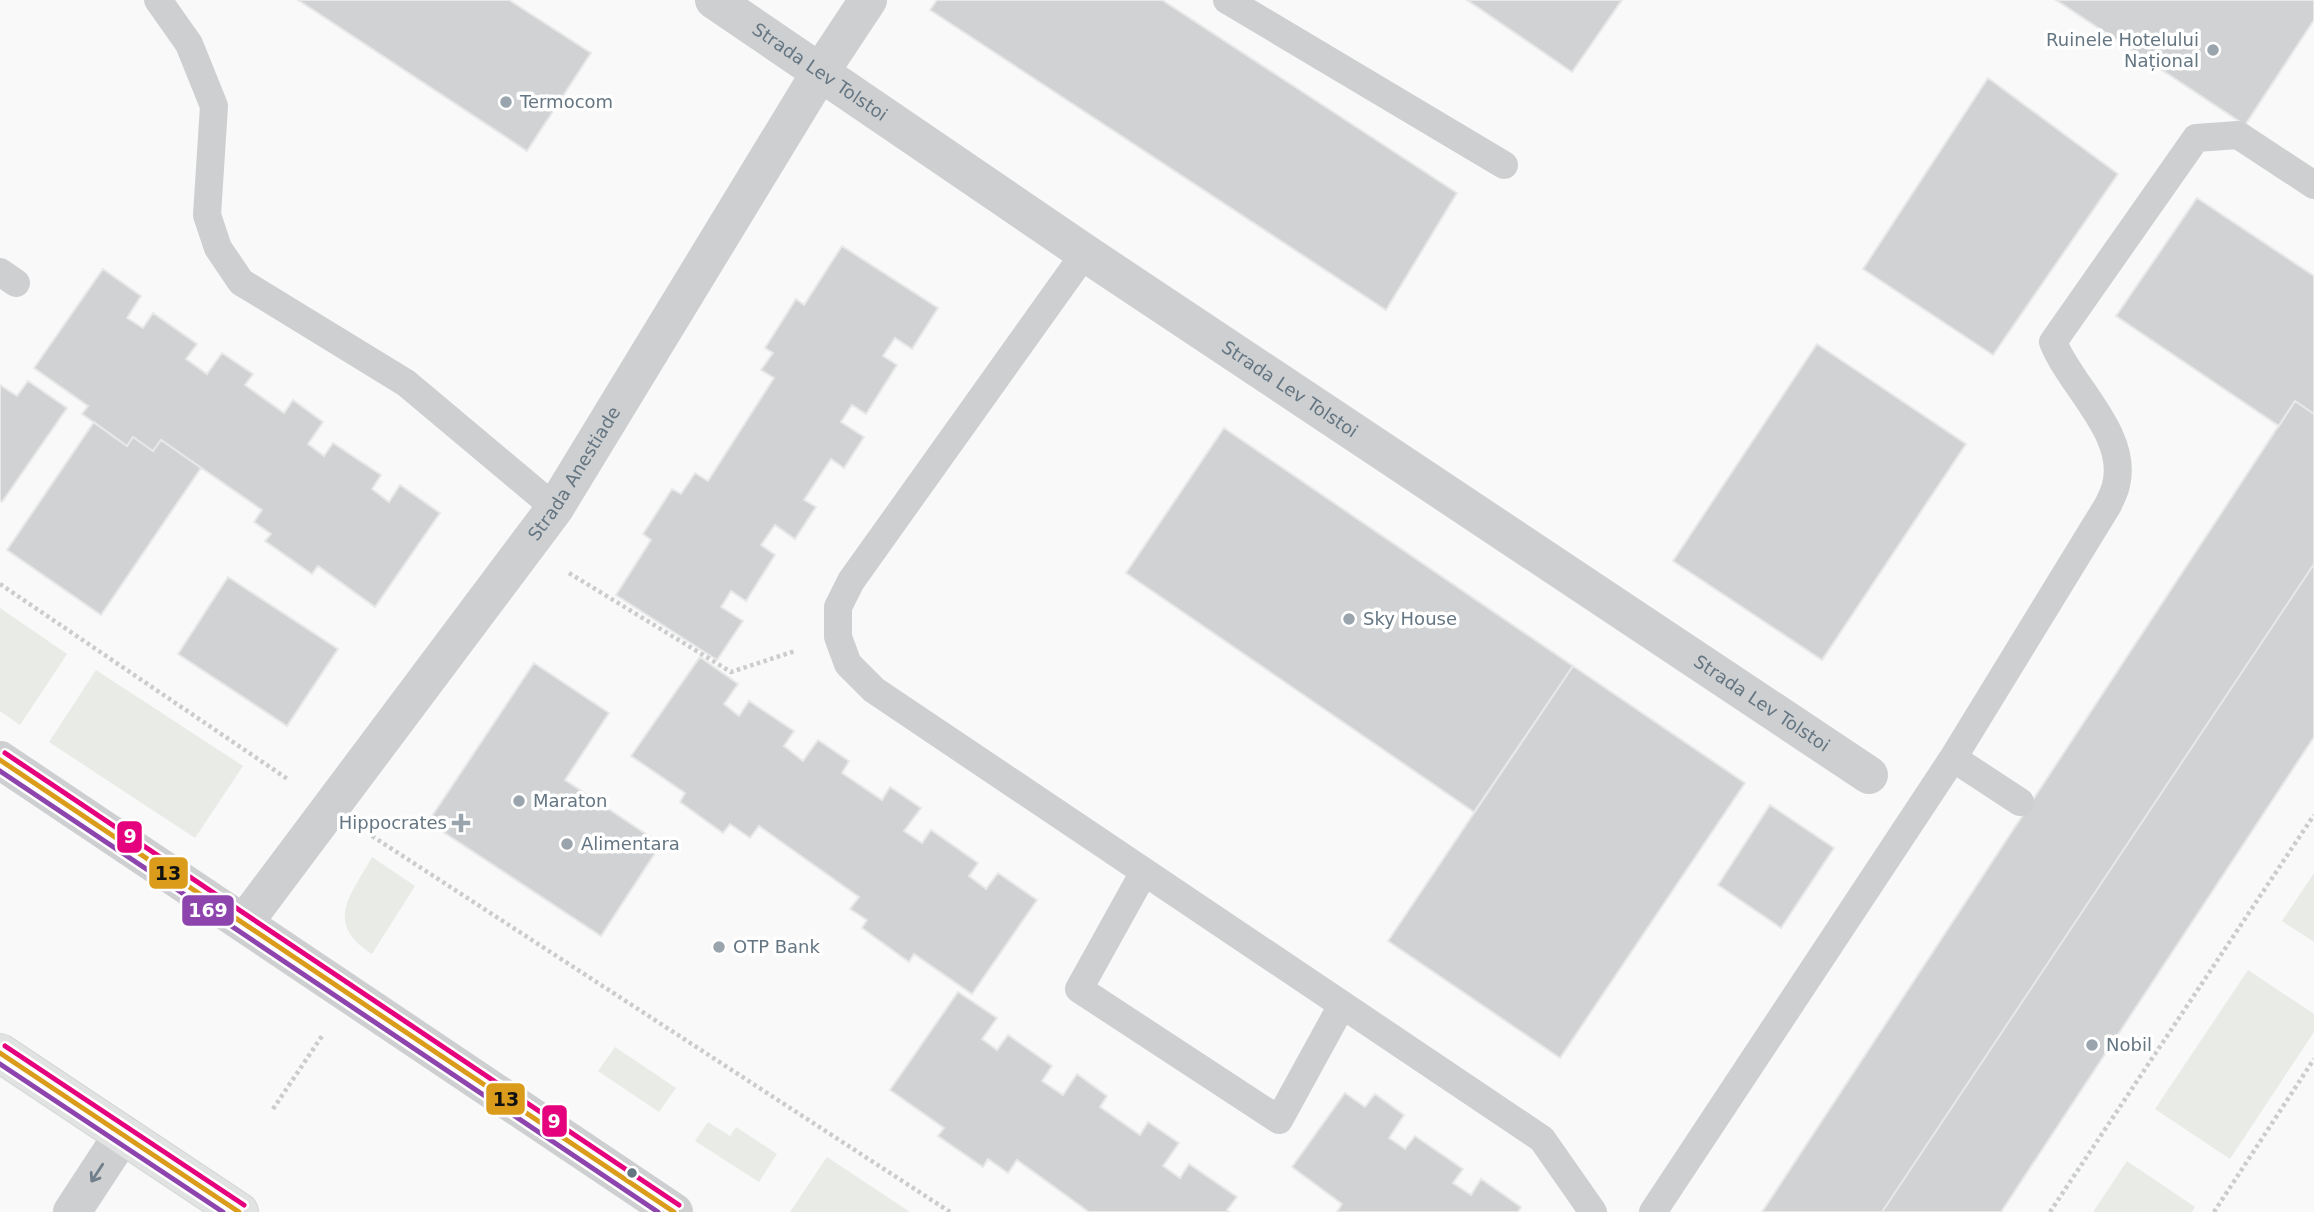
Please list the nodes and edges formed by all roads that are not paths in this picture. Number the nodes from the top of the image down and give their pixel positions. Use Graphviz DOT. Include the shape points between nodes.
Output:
graph roads {
  1 [pos="158,0"];
  2 [pos="714,0"];
  3 [pos="868,0"];
  4 [pos="1227,0"];
  5 [pos="821,71"];
  6 [pos="1504,165"];
  7 [pos="2310,175"];
  8 [pos="1085,253"];
  9 [pos="555,508"];
  10 [pos="1954,758"];
  11 [pos="0,760"];
  12 [pos="1869,775"];
  13 [pos="2021,802"];
  14 [pos="1144,872"];
  15 [pos="244,923"];
  16 [pos="1342,1005"];
  17 [pos="0,1053"];
  18 [pos="123,1134"];
  19 [pos="72,1212"];
  20 [pos="239,1212"];
  21 [pos="674,1212"];
  22 [pos="1593,1212"];
  23 [pos="1653,1212"];
  1 -- 9 [label="lane" via="190,44 214,106 207,215 218,248 241,282 406,383"];
  2 -- 5 [label="street, Strada Lev Tolstoi"];
  3 -- 5 [label="street, Strada Anestiade"];
  4 -- 6 [label="lane"];
  5 -- 8 [label="street, Strada Lev Tolstoi"];
  5 -- 9 [label="street, Strada Anestiade"];
  7 -- 10 [label="lane" via="2238,135 2196,138 2053,342 2110,438 2118,461 2117,483"];
  8 -- 12 [label="street, Strada Lev Tolstoi"];
  8 -- 14 [label="lane" via="851,581 838,607 838,638 848,664 874,690"];
  9 -- 15 [label="street, Strada Anestiade"];
  10 -- 13 [label="lane"];
  10 -- 23 [label="lane"];
  11 -- 15 [label="street"];
  14 -- 16 [label="lane"];
  14 -- 16 [label="lane" via="1079,989 1279,1120"];
  15 -- 21 [label="street"];
  16 -- 22 [label="lane" via="1542,1139"];
  17 -- 18 [label="main road"];
  18 -- 19 [label="street, one-way"];
  18 -- 20 [label="main road"];
}
